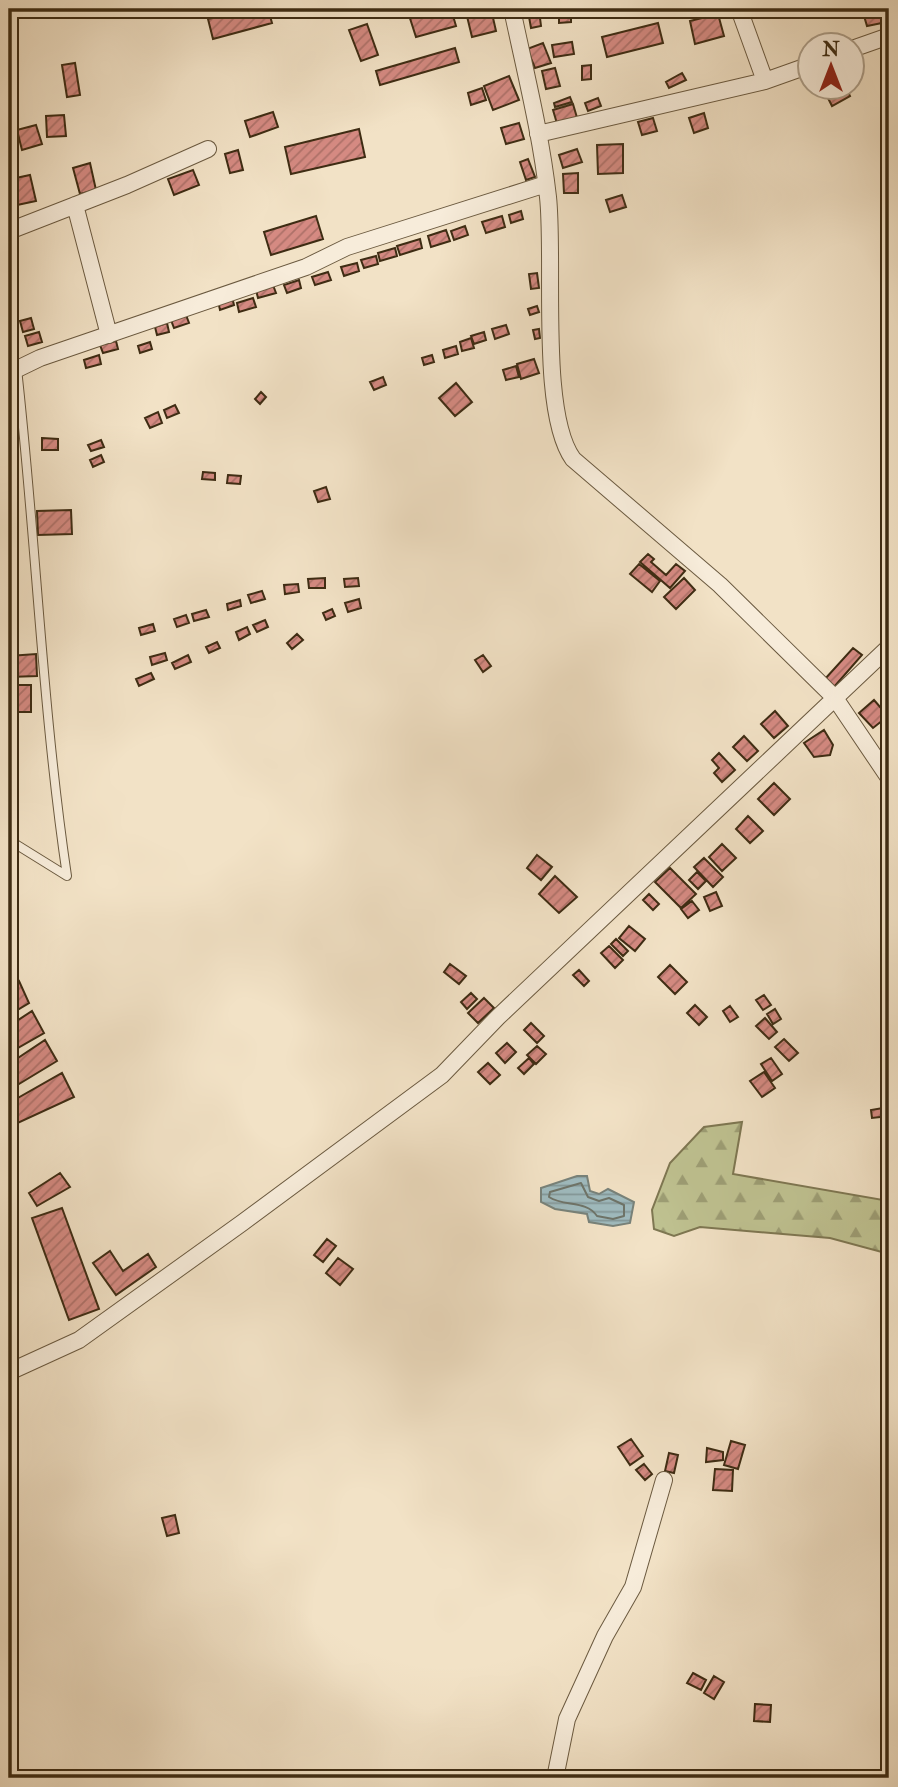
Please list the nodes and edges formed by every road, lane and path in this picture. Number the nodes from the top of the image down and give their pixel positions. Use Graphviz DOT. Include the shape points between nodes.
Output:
graph roads {
  1 [pos="512,9"];
  2 [pos="738,9"];
  3 [pos="889,36"];
  4 [pos="866,44"];
  5 [pos="796,70"];
  6 [pos="765,81"];
  7 [pos="538,134"];
  8 [pos="208,149"];
  9 [pos="546,184"];
  10 [pos="75,205"];
  11 [pos="9,231"];
  12 [pos="109,335"];
  13 [pos="13,371"];
  14 [pos="889,647"];
  15 [pos="835,698"];
  16 [pos="889,778"];
  17 [pos="9,840"];
  18 [pos="9,1372"];
  19 [pos="664,1480"];
  20 [pos="555,1778"];
  1 -- 7 [label="street"];
  2 -- 6 [label="street"];
  3 -- 4 [label="street"];
  5 -- 6 [label="street"];
  6 -- 7 [label="street"];
  7 -- 9 [label="street"];
  8 -- 10 [label="street"];
  9 -- 12 [label="street" via="347,247 306,267"];
  9 -- 15 [label="street" via="554,389 557,423 569,453 720,585"];
  10 -- 11 [label="street"];
  10 -- 12 [label="street"];
  12 -- 13 [label="street"];
  13 -- 17 [label="lane" via="33,513 49,736 67,876"];
  14 -- 15 [label="street"];
  15 -- 16 [label="street"];
  15 -- 18 [label="street" via="442,1075 79,1339"];
  19 -- 20 [label="street" via="633,1587 567,1719"];
}
